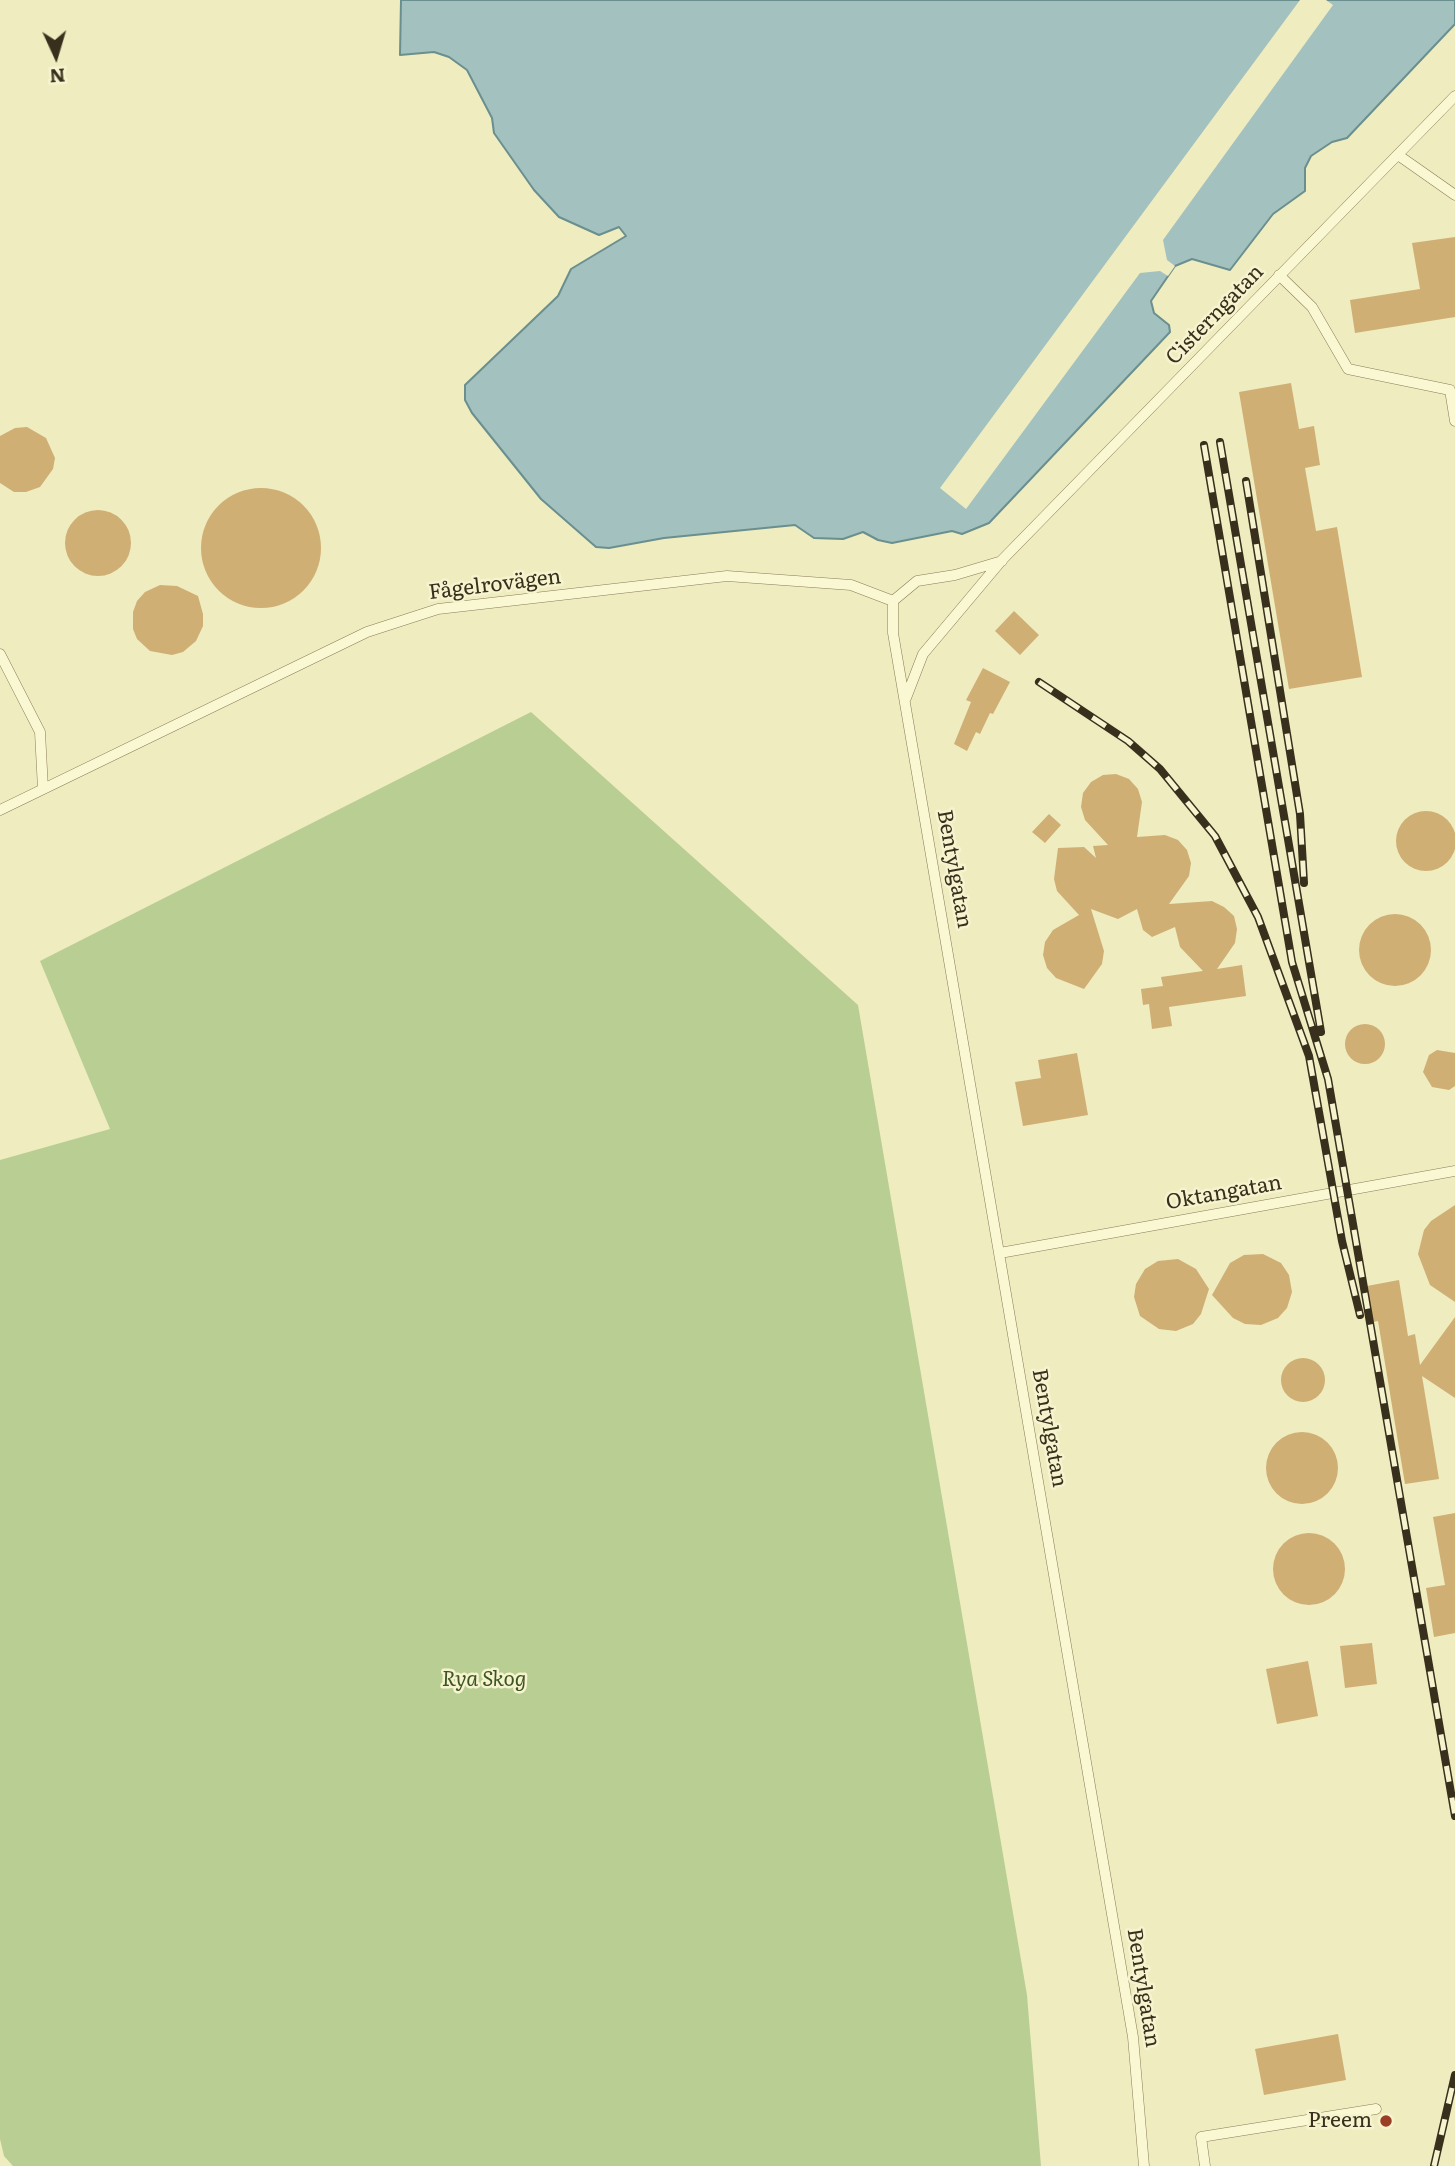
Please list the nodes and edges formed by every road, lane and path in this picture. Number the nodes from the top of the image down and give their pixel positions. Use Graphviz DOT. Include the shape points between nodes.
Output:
graph roads {
  1 [pos="1455,96"];
  2 [pos="1398,155"];
  3 [pos="1455,195"];
  4 [pos="1279,275"];
  5 [pos="1455,421"];
  6 [pos="1002,561"];
  7 [pos="892,601"];
  8 [pos="0,654"];
  9 [pos="906,699"];
  10 [pos="43,789"];
  11 [pos="0,810"];
  12 [pos="1455,1171"];
  13 [pos="1000,1253"];
  14 [pos="1376,2109"];
  15 [pos="1144,2166"];
  16 [pos="1205,2166"];
  1 -- 2 [label="lane, Cisterngatan"];
  2 -- 3 [label="lane"];
  2 -- 4 [label="lane, Cisterngatan"];
  4 -- 5 [label="lane" via="1312,307 1348,369 1450,390"];
  4 -- 6 [label="lane, Cisterngatan"];
  6 -- 7 [label="lane, Cisterngatan" via="917,581"];
  6 -- 9 [label="lane, Cisterngatan" via="923,654"];
  7 -- 9 [label="lane" via="893,633"];
  7 -- 10 [label="lane, Fågelrovägen" via="851,585 727,576 438,609 367,632"];
  8 -- 10 [label="lane" via="40,732"];
  9 -- 13 [label="lane, Bentylgatan"];
  10 -- 11 [label="lane, Fågelrovägen"];
  12 -- 13 [label="lane, Oktangatan"];
  13 -- 15 [label="lane, Bentylgatan" via="1133,2037"];
  14 -- 16 [label="lane" via="1201,2137"];
}
